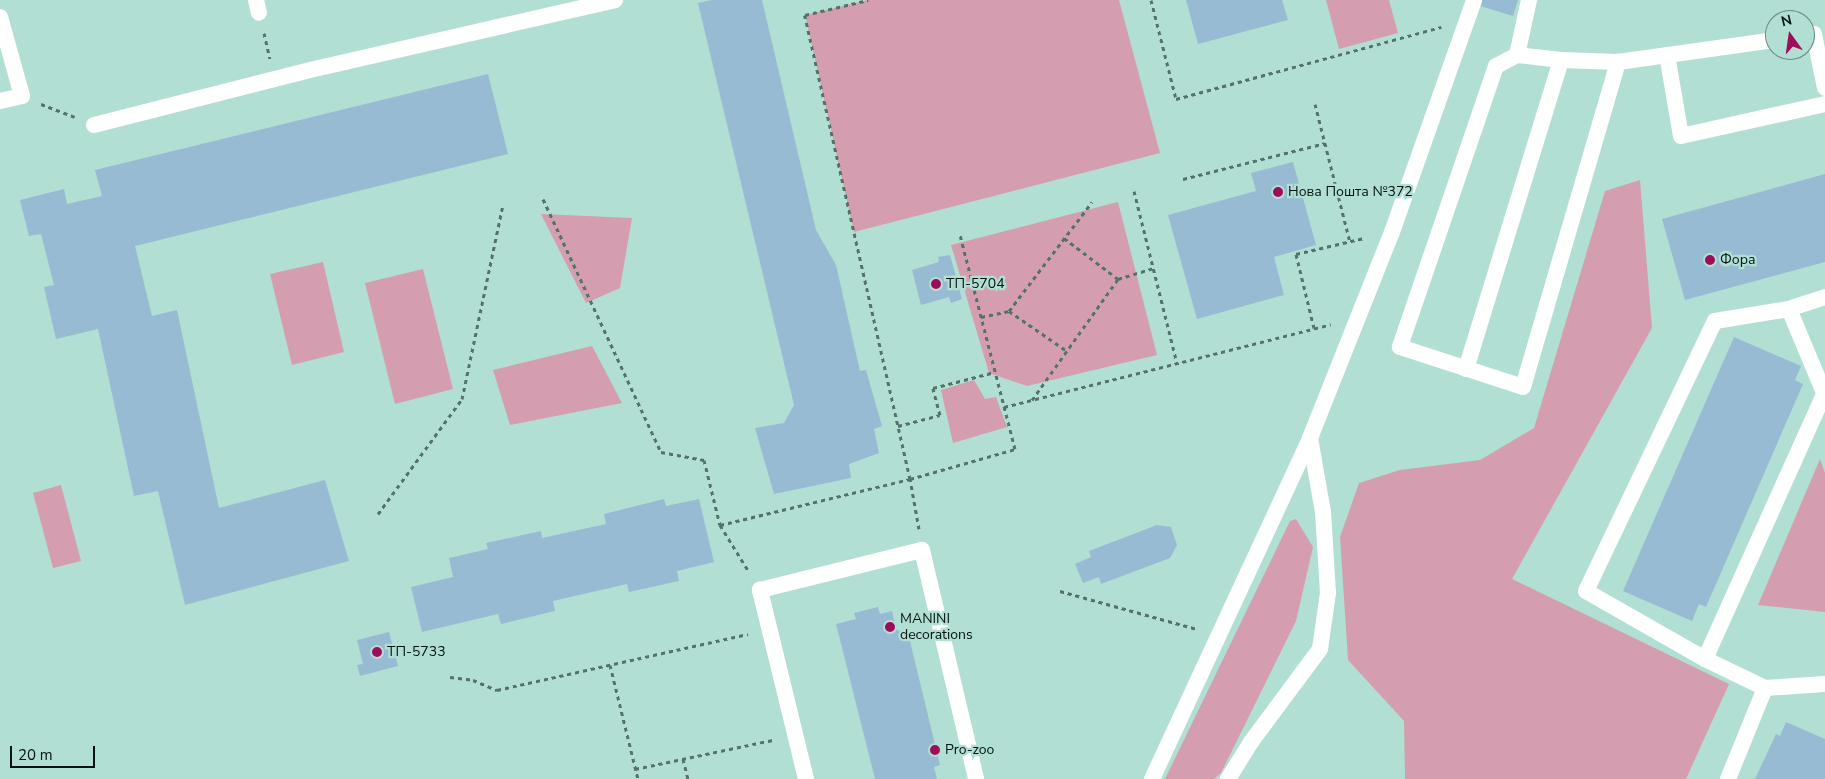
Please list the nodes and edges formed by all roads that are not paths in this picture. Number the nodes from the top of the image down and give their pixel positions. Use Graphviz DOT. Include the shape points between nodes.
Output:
graph roads {
  1 [pos="615,0"];
  2 [pos="1474,0"];
  3 [pos="1529,0"];
  4 [pos="0,17"];
  5 [pos="1815,39"];
  6 [pos="1765,41"];
  7 [pos="1518,55"];
  8 [pos="1667,55"];
  9 [pos="1561,60"];
  10 [pos="1618,62"];
  11 [pos="1825,88"];
  12 [pos="0,101"];
  13 [pos="1825,104"];
  14 [pos="94,125"];
  15 [pos="1825,297"];
  16 [pos="1789,309"];
  17 [pos="1466,369"];
  18 [pos="1825,394"];
  19 [pos="1310,438"];
  20 [pos="1705,659"];
  21 [pos="1825,684"];
  22 [pos="1765,688"];
  23 [pos="806,779"];
  24 [pos="976,779"];
  25 [pos="1152,779"];
  26 [pos="1228,779"];
  27 [pos="1728,779"];
  1 -- 14 [label="lane" via="275,79"];
  2 -- 19 [label="lane" via="1392,232"];
  3 -- 7 [label="lane"];
  4 -- 12 [label="lane" via="22,96"];
  5 -- 11 [label="lane"];
  6 -- 8 [label="lane"];
  7 -- 9 [label="lane"];
  7 -- 17 [label="lane" via="1496,66 1400,347"];
  8 -- 10 [label="lane"];
  8 -- 13 [label="lane" via="1681,136"];
  9 -- 10 [label="lane"];
  9 -- 17 [label="lane"];
  10 -- 17 [label="lane" via="1523,387"];
  15 -- 16 [label="lane"];
  16 -- 18 [label="lane"];
  16 -- 20 [label="lane" via="1715,321 1586,591"];
  18 -- 20 [label="lane"];
  19 -- 25 [label="lane"];
  19 -- 26 [label="lane" via="1323,512 1328,593 1320,649 1251,742"];
  20 -- 22 [label="lane"];
  21 -- 22 [label="lane"];
  22 -- 27 [label="lane"];
  23 -- 24 [label="lane" via="760,590 922,550"];
}
